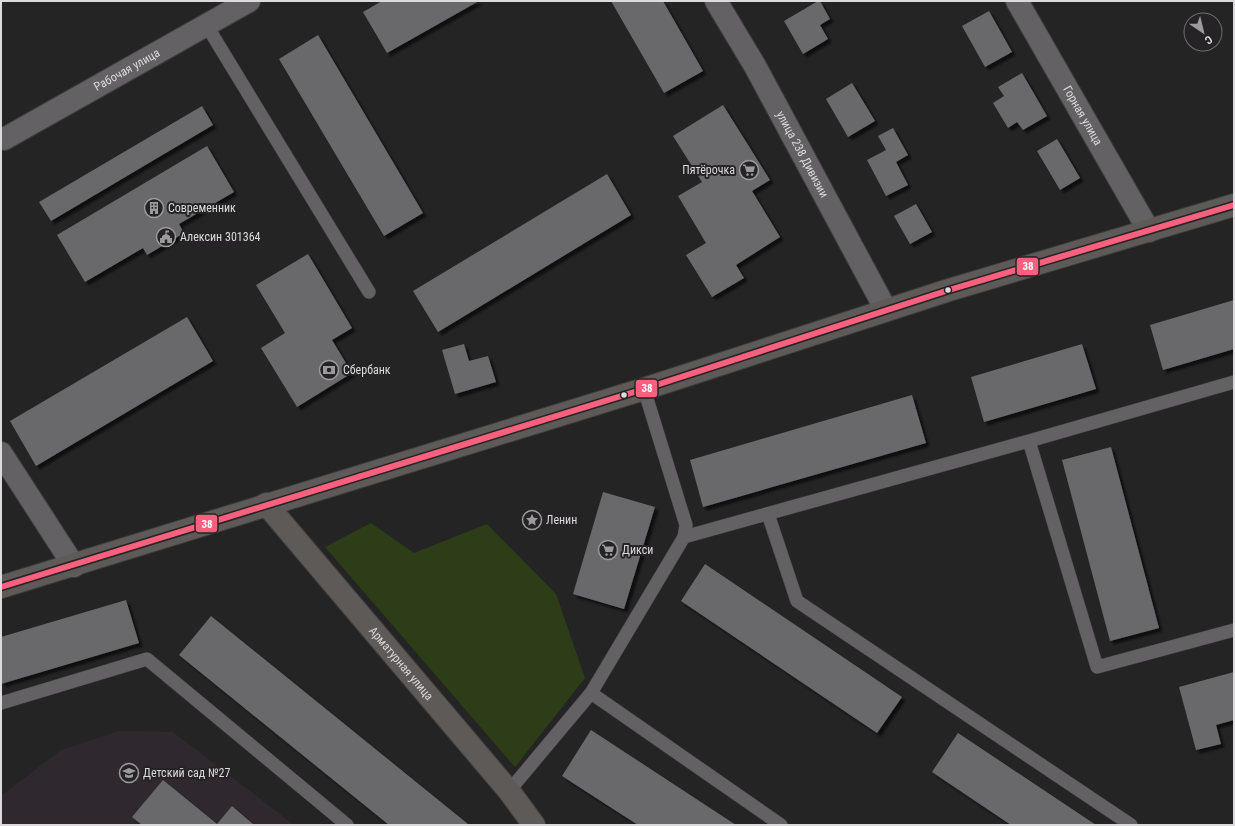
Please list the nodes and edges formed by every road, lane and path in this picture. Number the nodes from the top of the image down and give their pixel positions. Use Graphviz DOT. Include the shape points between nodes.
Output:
graph roads {
  1 [pos="250,1"];
  2 [pos="716,1"];
  3 [pos="1017,1"];
  4 [pos="207,26"];
  5 [pos="4,140"];
  6 [pos="1234,205"];
  7 [pos="1149,231"];
  8 [pos="368,292"];
  9 [pos="886,310"];
  10 [pos="1234,382"];
  11 [pos="644,389"];
  12 [pos="1029,441"];
  13 [pos="1,454"];
  14 [pos="266,504"];
  15 [pos="768,514"];
  16 [pos="684,537"];
  17 [pos="74,566"];
  18 [pos="1,587"];
  19 [pos="1234,630"];
  20 [pos="592,693"];
  21 [pos="1,703"];
  22 [pos="509,791"];
  23 [pos="347,825"];
  24 [pos="534,825"];
  25 [pos="781,825"];
  26 [pos="1131,825"];
  1 -- 4 [label="street, Рабочая улица"];
  2 -- 9 [label="street, улица 238 Дивизии" via="755,66"];
  3 -- 7 [label="street, Горная улица"];
  4 -- 5 [label="street, Рабочая улица"];
  4 -- 8 [label="lane"];
  6 -- 7 [label="street"];
  7 -- 9 [label="street"];
  9 -- 11 [label="street"];
  10 -- 12 [label="lane"];
  11 -- 14 [label="street"];
  11 -- 16 [label="lane" via="686,524"];
  12 -- 15 [label="lane"];
  12 -- 19 [label="lane" via="1097,667"];
  13 -- 17 [label="street"];
  14 -- 17 [label="street"];
  14 -- 22 [label="street, Арматурная улица"];
  15 -- 16 [label="lane"];
  15 -- 26 [label="lane" via="797,601"];
  16 -- 20 [label="lane"];
  17 -- 18 [label="street"];
  20 -- 22 [label="lane"];
  20 -- 25 [label="lane"];
  21 -- 23 [label="lane" via="147,659"];
  22 -- 24 [label="street, Арматурная улица"];
}
